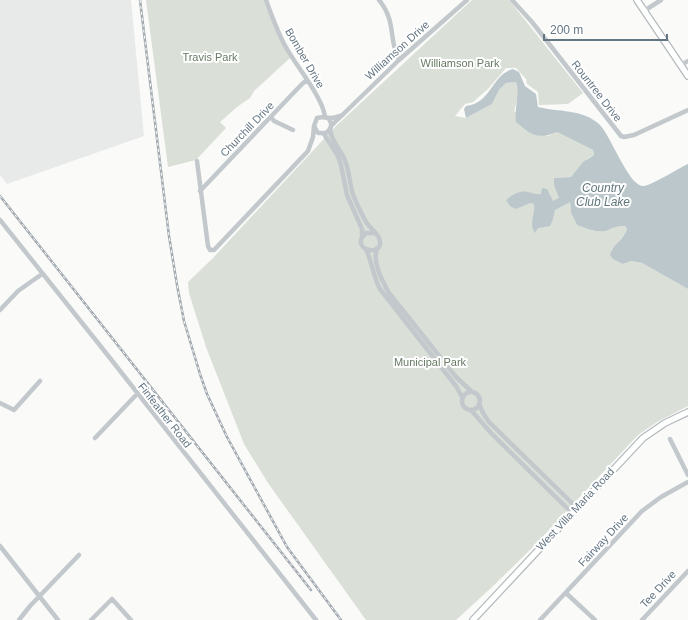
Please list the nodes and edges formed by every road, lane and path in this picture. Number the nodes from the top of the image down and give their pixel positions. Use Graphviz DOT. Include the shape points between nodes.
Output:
graph roads {
  1 [pos="266,0"];
  2 [pos="379,0"];
  3 [pos="466,0"];
  4 [pos="512,0"];
  5 [pos="637,0"];
  6 [pos="661,0"];
  7 [pos="644,11"];
  8 [pos="399,60"];
  9 [pos="688,61"];
  10 [pos="681,65"];
  11 [pos="688,76"];
  12 [pos="307,80"];
  13 [pos="320,102"];
  14 [pos="688,110"];
  15 [pos="342,115"];
  16 [pos="271,117"];
  17 [pos="317,118"];
  18 [pos="327,118"];
  19 [pos="314,126"];
  20 [pos="331,127"];
  21 [pos="293,130"];
  22 [pos="322,134"];
  23 [pos="312,142"];
  24 [pos="197,162"];
  25 [pos="200,191"];
  26 [pos="0,220"];
  27 [pos="374,233"];
  28 [pos="362,238"];
  29 [pos="377,248"];
  30 [pos="366,250"];
  31 [pos="42,274"];
  32 [pos="0,310"];
  33 [pos="40,381"];
  34 [pos="472,392"];
  35 [pos="137,394"];
  36 [pos="462,397"];
  37 [pos="0,403"];
  38 [pos="479,404"];
  39 [pos="471,410"];
  40 [pos="688,412"];
  41 [pos="95,438"];
  42 [pos="670,439"];
  43 [pos="688,476"];
  44 [pos="688,482"];
  45 [pos="577,508"];
  46 [pos="572,513"];
  47 [pos="0,546"];
  48 [pos="80,555"];
  49 [pos="688,570"];
  50 [pos="566,593"];
  51 [pos="40,596"];
  52 [pos="19,620"];
  53 [pos="58,620"];
  54 [pos="91,620"];
  55 [pos="131,620"];
  56 [pos="316,620"];
  57 [pos="473,620"];
  58 [pos="540,620"];
  59 [pos="595,620"];
  60 [pos="642,620"];
  1 -- 12 [label="street, Bomber Drive" via="286,48"];
  2 -- 8 [label="street" via="388,14"];
  3 -- 8 [label="street, Williamson Drive"];
  4 -- 14 [label="street, Rountree Drive" via="621,136 634,135"];
  5 -- 7 [label="main road"];
  6 -- 7 [label="street"];
  7 -- 10 [label="main road"];
  8 -- 15 [label="street, Williamson Drive"];
  9 -- 10 [label="street"];
  10 -- 11 [label="main road"];
  12 -- 13 [label="street, Bomber Drive"];
  12 -- 16 [label="street, Churchill Drive"];
  13 -- 17 [label="street, Bomber Drive"];
  13 -- 18 [label="street, Bomber Drive"];
  15 -- 18 [label="street"];
  15 -- 20 [label="street, Williamson Drive"];
  16 -- 21 [label="street"];
  16 -- 25 [label="street, Churchill Drive"];
  17 -- 18 [label="street"];
  17 -- 19 [label="street"];
  18 -- 20 [label="street"];
  19 -- 22 [label="street" via="316,131"];
  19 -- 23 [label="street"];
  20 -- 22 [label="street"];
  20 -- 27 [label="street" via="332,139 348,168 361,214"];
  22 -- 23 [label="street"];
  22 -- 28 [label="street" via="338,156 347,195 362,228"];
  23 -- 25 [label="street" via="308,151 214,250 210,250 208,246"];
  24 -- 25 [label="street"];
  26 -- 31 [label="street, Finfeather Road"];
  27 -- 28 [label="street" via="366,233"];
  27 -- 29 [label="street" via="380,240"];
  28 -- 30 [label="street" via="362,245"];
  29 -- 30 [label="street" via="372,251"];
  29 -- 34 [label="street" via="375,260 389,293 456,377"];
  30 -- 36 [label="street" via="380,289"];
  31 -- 32 [label="street" via="18,291"];
  31 -- 35 [label="street, Finfeather Road"];
  33 -- 37 [label="street" via="14,410"];
  34 -- 36 [label="street"];
  34 -- 38 [label="street" via="478,395"];
  35 -- 41 [label="street"];
  35 -- 56 [label="street, Finfeather Road"];
  36 -- 39 [label="street" via="463,406"];
  38 -- 39 [label="street"];
  38 -- 45 [label="street" via="489,422"];
  39 -- 46 [label="street"];
  40 -- 45 [label="main road, West Villa Maria Road" via="643,438"];
  42 -- 43 [label="street"];
  44 -- 50 [label="street, Fairway Drive" via="651,503"];
  45 -- 46 [label="main road, West Villa Maria Road"];
  46 -- 57 [label="main road, West Villa Maria Road"];
  47 -- 51 [label="street"];
  48 -- 51 [label="street"];
  49 -- 60 [label="street, Tee Drive"];
  50 -- 58 [label="street, Fairway Drive"];
  50 -- 59 [label="street"];
  51 -- 52 [label="street"];
  51 -- 53 [label="street"];
  54 -- 55 [label="street" via="112,599"];
}
